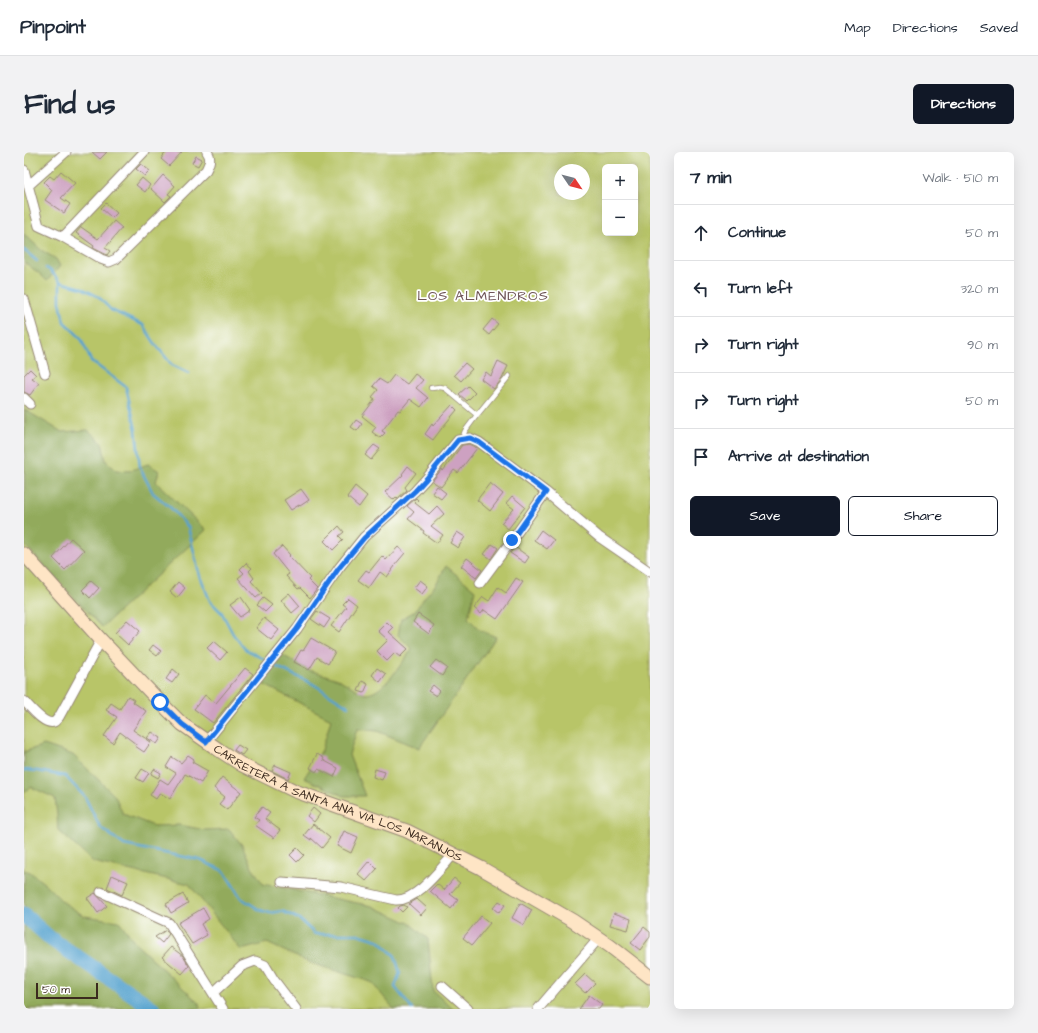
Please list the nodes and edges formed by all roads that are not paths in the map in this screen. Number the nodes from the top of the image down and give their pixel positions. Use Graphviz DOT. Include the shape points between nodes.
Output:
graph roads {
  1 [pos="66,152"];
  2 [pos="144,152"];
  3 [pos="207,152"];
  4 [pos="24,170"];
  5 [pos="28,186"];
  6 [pos="63,237"];
  7 [pos="24,299"];
  8 [pos="45,373"];
  9 [pos="509,376"];
  10 [pos="431,388"];
  11 [pos="477,415"];
  12 [pos="462,439"];
  13 [pos="546,492"];
  14 [pos="24,554"];
  15 [pos="650,572"];
  16 [pos="480,583"];
  17 [pos="101,640"];
  18 [pos="24,701"];
  19 [pos="206,742"];
  20 [pos="454,854"];
  21 [pos="282,882"];
  22 [pos="101,892"];
  23 [pos="599,938"];
  24 [pos="650,977"];
  25 [pos="442,986"];
  26 [pos="213,993"];
  27 [pos="223,1009"];
  28 [pos="296,1009"];
  29 [pos="468,1009"];
  30 [pos="538,1009"];
  1 -- 5 [label="street"];
  2 -- 6 [label="street"];
  3 -- 6 [label="street" via="210,162 206,170 116,259 109,262 101,259"];
  4 -- 5 [label="street"];
  5 -- 6 [label="street" via="38,226"];
  7 -- 8 [label="street"];
  9 -- 11 [label="lane"];
  10 -- 11 [label="lane" via="445,388"];
  11 -- 12 [label="lane"];
  12 -- 13 [label="street" via="470,438 479,442"];
  12 -- 19 [label="street" via="458,440 415,491 364,538 339,568 297,629"];
  13 -- 15 [label="street" via="599,537"];
  13 -- 16 [label="street"];
  14 -- 17 [label="main road, CARRETERA A SANTA ANA VIA LOS NARANJOS"];
  17 -- 18 [label="street" via="54,722 42,719"];
  17 -- 19 [label="main road, CARRETERA A SANTA ANA VIA LOS NARANJOS" via="182,724"];
  19 -- 20 [label="main road, CARRETERA A SANTA ANA VIA LOS NARANJOS" via="242,765 295,791 407,831"];
  20 -- 21 [label="street" via="417,893 402,900 340,887"];
  20 -- 23 [label="main road, CARRETERA A SANTA ANA VIA LOS NARANJOS" via="524,891"];
  22 -- 26 [label="street" via="169,923"];
  23 -- 24 [label="main road, CARRETERA A SANTA ANA VIA LOS NARANJOS"];
  23 -- 30 [label="street"];
  25 -- 29 [label="street"];
  26 -- 27 [label="street"];
  26 -- 28 [label="street" via="242,966 255,961 265,965"];
}
